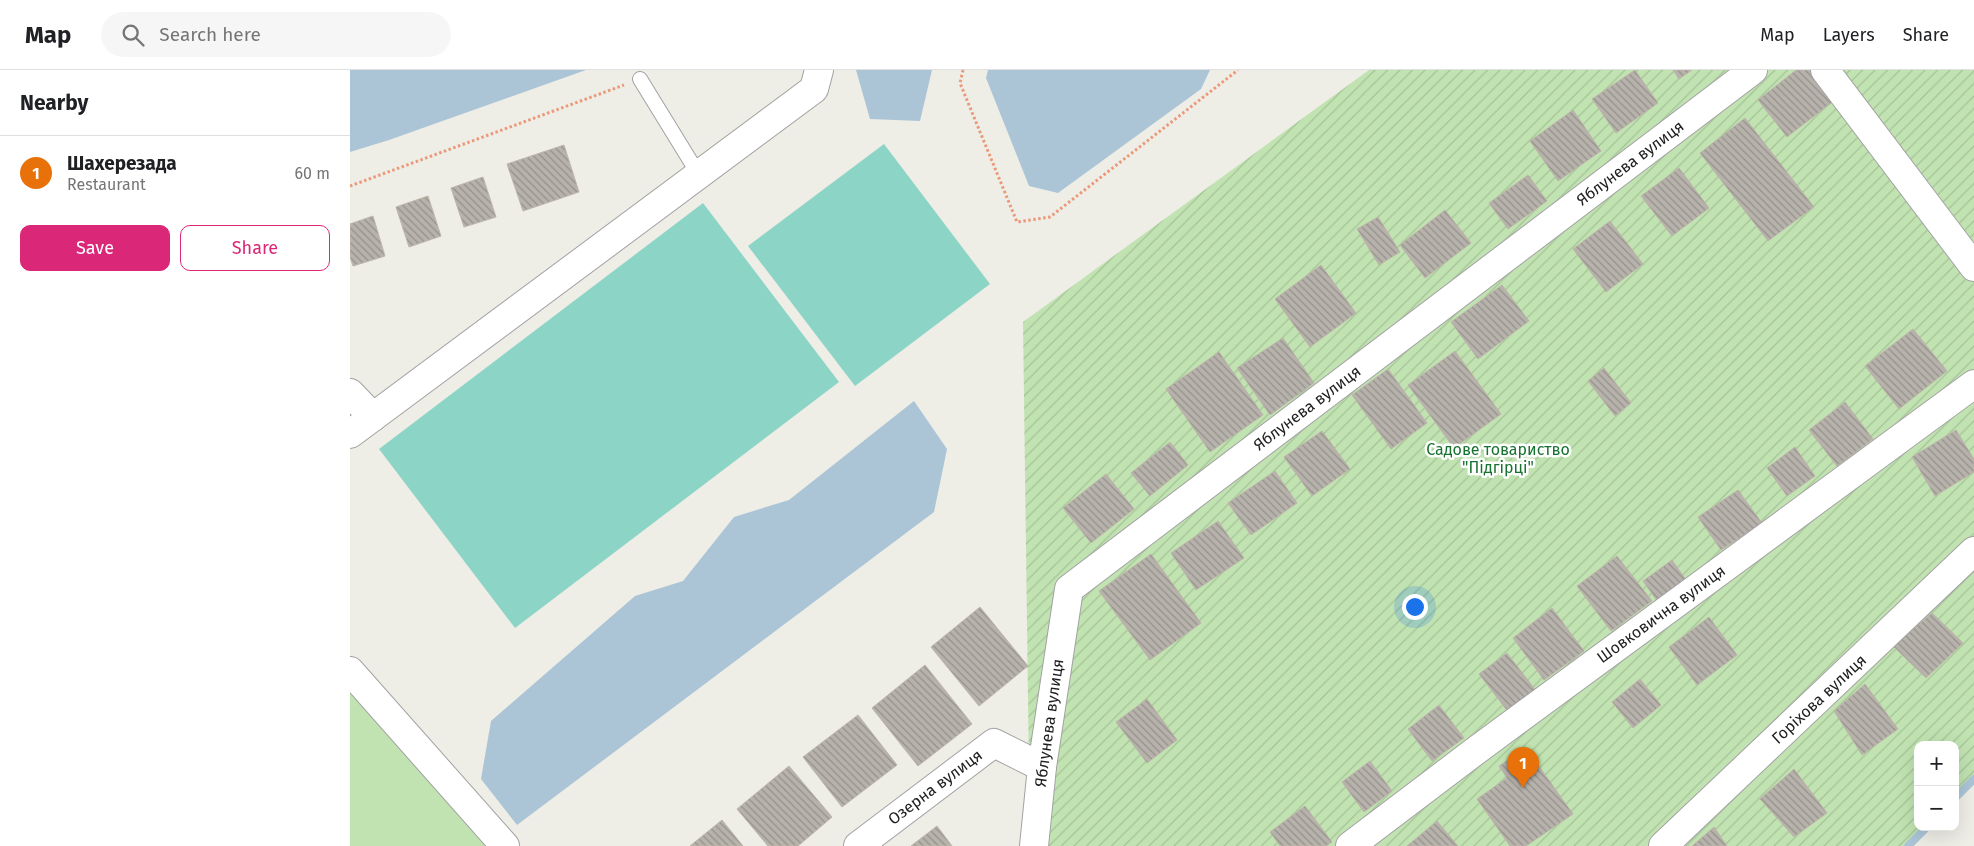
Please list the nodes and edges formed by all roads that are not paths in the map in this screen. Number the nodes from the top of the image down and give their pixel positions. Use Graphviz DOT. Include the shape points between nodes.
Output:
graph roads {
  1 [pos="819,70"];
  2 [pos="1753,70"];
  3 [pos="1825,70"];
  4 [pos="640,79"];
  5 [pos="699,175"];
  6 [pos="1974,267"];
  7 [pos="1974,384"];
  8 [pos="350,394"];
  9 [pos="373,417"];
  10 [pos="350,434"];
  11 [pos="1974,551"];
  12 [pos="350,671"];
  13 [pos="1042,767"];
  14 [pos="504,846"];
  15 [pos="858,846"];
  16 [pos="1034,846"];
  17 [pos="1350,846"];
  18 [pos="1663,846"];
  1 -- 5 [label="street" via="814,89"];
  2 -- 13 [label="street, Яблунева вулиця" via="1068,589"];
  3 -- 6 [label="street"];
  4 -- 5 [label="lane"];
  5 -- 9 [label="street"];
  7 -- 17 [label="street, Шовковична вулиця"];
  8 -- 9 [label="street"];
  9 -- 10 [label="street"];
  11 -- 18 [label="street, Горіхова вулиця"];
  12 -- 14 [label="street"];
  13 -- 15 [label="street, Озерна вулиця" via="994,743"];
  13 -- 16 [label="street, Яблунева вулиця"];
}
